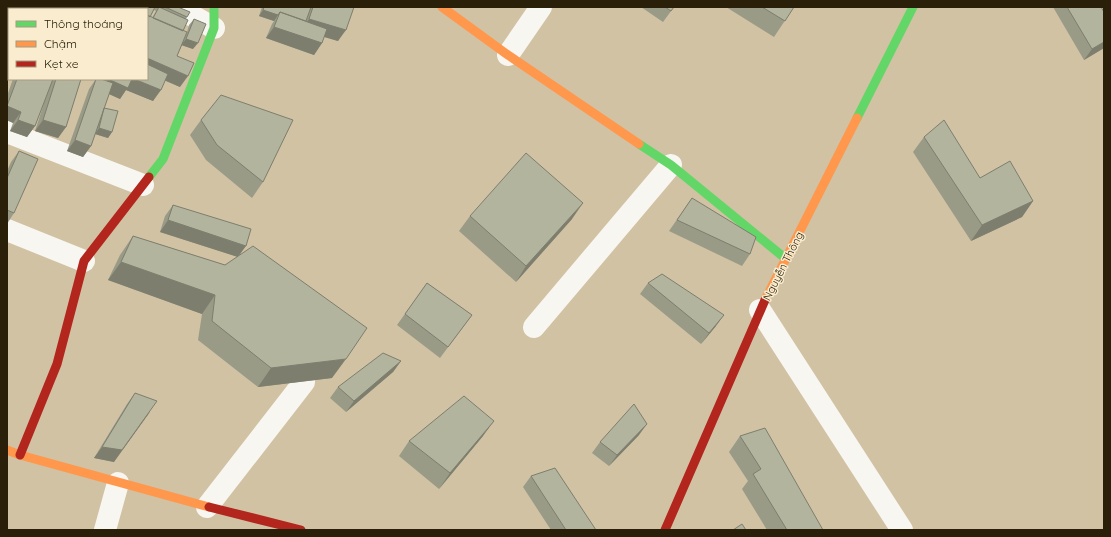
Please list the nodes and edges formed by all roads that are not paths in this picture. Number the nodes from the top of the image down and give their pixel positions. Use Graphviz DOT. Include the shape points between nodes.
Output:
graph roads {
  1 [pos="178,7"];
  2 [pos="442,7"];
  3 [pos="541,7"];
  4 [pos="913,7"];
  5 [pos="214,17"];
  6 [pos="508,56"];
  7 [pos="7,132"];
  8 [pos="671,164"];
  9 [pos="143,185"];
  10 [pos="7,230"];
  11 [pos="786,259"];
  12 [pos="84,261"];
  13 [pos="760,310"];
  14 [pos="534,327"];
  15 [pos="304,382"];
  16 [pos="7,450"];
  17 [pos="20,455"];
  18 [pos="118,483"];
  19 [pos="207,507"];
  20 [pos="293,529"];
  21 [pos="105,530"];
  22 [pos="665,530"];
  23 [pos="902,530"];
  1 -- 5 [label="street"];
  2 -- 6 [label="street"];
  3 -- 6 [label="street"];
  4 -- 11 [label="street, Nguyễn Thông"];
  5 -- 9 [label="street" via="163,159"];
  6 -- 8 [label="street"];
  7 -- 9 [label="street"];
  8 -- 11 [label="street"];
  8 -- 14 [label="street"];
  9 -- 12 [label="street"];
  10 -- 12 [label="street"];
  11 -- 13 [label="street, Nguyễn Thông"];
  12 -- 17 [label="street" via="57,364"];
  13 -- 22 [label="street, Nguyễn Thông"];
  13 -- 23 [label="street"];
  15 -- 19 [label="street"];
  16 -- 17 [label="street"];
  17 -- 18 [label="street"];
  18 -- 19 [label="street"];
  18 -- 21 [label="street"];
  19 -- 20 [label="street"];
}
